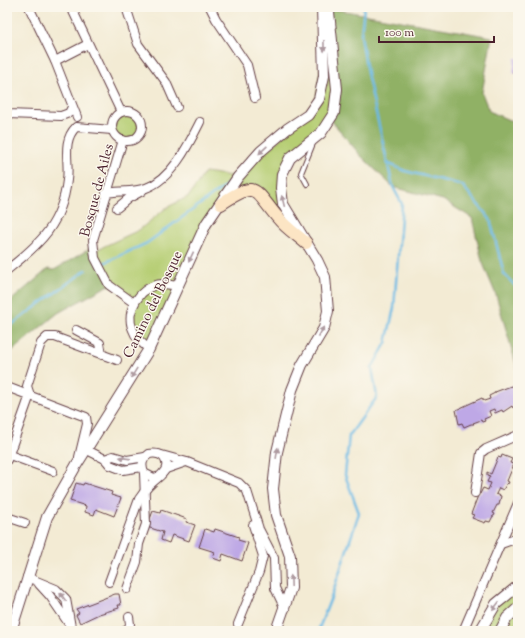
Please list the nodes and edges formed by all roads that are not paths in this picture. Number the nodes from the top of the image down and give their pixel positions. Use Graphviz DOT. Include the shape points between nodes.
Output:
graph roads {
  1 [pos="28,7"];
  2 [pos="71,7"];
  3 [pos="126,7"];
  4 [pos="210,7"];
  5 [pos="322,7"];
  6 [pos="328,7"];
  7 [pos="88,44"];
  8 [pos="55,61"];
  9 [pos="255,98"];
  10 [pos="72,107"];
  11 [pos="178,107"];
  12 [pos="121,112"];
  13 [pos="7,113"];
  14 [pos="77,117"];
  15 [pos="200,122"];
  16 [pos="112,130"];
  17 [pos="315,139"];
  18 [pos="123,140"];
  19 [pos="307,184"];
  20 [pos="146,188"];
  21 [pos="106,193"];
  22 [pos="221,204"];
  23 [pos="117,208"];
  24 [pos="306,243"];
  25 [pos="7,270"];
  26 [pos="178,286"];
  27 [pos="134,303"];
  28 [pos="76,330"];
  29 [pos="149,349"];
  30 [pos="102,354"];
  31 [pos="116,360"];
  32 [pos="7,387"];
  33 [pos="30,395"];
  34 [pos="518,435"];
  35 [pos="87,450"];
  36 [pos="158,454"];
  37 [pos="8,456"];
  38 [pos="145,457"];
  39 [pos="105,458"];
  40 [pos="187,462"];
  41 [pos="77,464"];
  42 [pos="166,469"];
  43 [pos="143,470"];
  44 [pos="54,471"];
  45 [pos="160,476"];
  46 [pos="144,491"];
  47 [pos="475,493"];
  48 [pos="518,503"];
  49 [pos="253,515"];
  50 [pos="7,517"];
  51 [pos="25,523"];
  52 [pos="518,538"];
  53 [pos="501,544"];
  54 [pos="32,580"];
  55 [pos="109,582"];
  56 [pos="518,586"];
  57 [pos="127,589"];
  58 [pos="518,608"];
  59 [pos="285,609"];
  60 [pos="129,617"];
  61 [pos="238,624"];
  62 [pos="72,629"];
  63 [pos="11,631"];
  64 [pos="125,631"];
  65 [pos="276,631"];
  66 [pos="463,631"];
  67 [pos="480,631"];
  68 [pos="500,631"];
  1 -- 8 [label="street"];
  2 -- 7 [label="street"];
  3 -- 11 [label="street" via="138,44 166,82"];
  4 -- 9 [label="street" via="216,20 248,65"];
  5 -- 22 [label="street, Camino del Bosque, one-way" via="324,76 315,107 261,151 238,177"];
  6 -- 17 [label="street" via="336,100 330,120"];
  7 -- 8 [label="street"];
  7 -- 12 [label="street"];
  8 -- 10 [label="street"];
  10 -- 13 [label="street" via="70,113 61,116"];
  10 -- 14 [label="street"];
  12 -- 16 [label="street, Bosque de Ailes" via="115,116"];
  12 -- 18 [label="street, Bosque de Ailes" via="130,111 138,116 142,125 140,134 132,140"];
  15 -- 20 [label="street" via="186,150 167,174"];
  16 -- 18 [label="street, Bosque de Ailes" via="116,137"];
  16 -- 25 [label="street" via="76,127 70,134 67,149 68,180 51,230"];
  17 -- 19 [label="lane" via="301,173"];
  24 -- 17 [label="street, one-way" via="283,204 282,174 290,158"];
  18 -- 21 [label="street, Bosque de Ailes"];
  20 -- 21 [label="street"];
  20 -- 23 [label="street"];
  21 -- 27 [label="street, Bosque de Ailes" via="93,240 95,258 109,285"];
  22 -- 24 [label="main road" via="239,191 256,192 264,198 279,219"];
  22 -- 26 [label="street, Camino del Bosque, one-way" via="206,224"];
  59 -- 24 [label="street, one-way" via="291,588 290,556 276,515 273,489 277,452 292,390 302,365 324,328 328,311 325,277"];
  26 -- 27 [label="street" via="155,286 145,290"];
  26 -- 29 [label="street, Camino del Bosque"];
  27 -- 29 [label="street" via="130,316 132,329 138,340"];
  28 -- 30 [label="street" via="100,343"];
  29 -- 35 [label="street, Camino del Bosque, one-way"];
  30 -- 31 [label="street"];
  30 -- 33 [label="street" via="47,336 41,343 27,386"];
  32 -- 33 [label="street"];
  33 -- 37 [label="street"];
  33 -- 41 [label="street" via="86,417 87,424"];
  34 -- 47 [label="street" via="481,453"];
  35 -- 39 [label="street"];
  35 -- 41 [label="street, Camino del Bosque"];
  36 -- 38 [label="street" via="149,454"];
  36 -- 40 [label="street"];
  36 -- 42 [label="street" via="163,457"];
  37 -- 44 [label="street"];
  38 -- 39 [label="street, one-way" via="127,460 113,456"];
  38 -- 43 [label="street"];
  39 -- 43 [label="street" via="110,465 123,470"];
  40 -- 42 [label="street"];
  40 -- 49 [label="street" via="239,483 247,491 253,504"];
  41 -- 54 [label="street, Camino del Bosque" via="47,516"];
  42 -- 45 [label="street"];
  43 -- 45 [label="street" via="154,478"];
  43 -- 46 [label="street"];
  45 -- 46 [label="street"];
  46 -- 55 [label="street"];
  46 -- 57 [label="street" via="146,524 139,544 137,562"];
  48 -- 53 [label="street"];
  49 -- 59 [label="street" via="274,558 275,588"];
  49 -- 61 [label="street" via="253,527 263,556"];
  50 -- 51 [label="street"];
  52 -- 53 [label="street"];
  53 -- 66 [label="street"];
  54 -- 62 [label="street" via="50,596"];
  62 -- 54 [label="street, one-way" via="66,599 56,589"];
  54 -- 63 [label="street, Camino del Bosque"];
  56 -- 67 [label="street, one-way" via="496,604"];
  58 -- 68 [label="street" via="507,618"];
  59 -- 65 [label="street"];
  60 -- 64 [label="street" via="130,624"];
}
